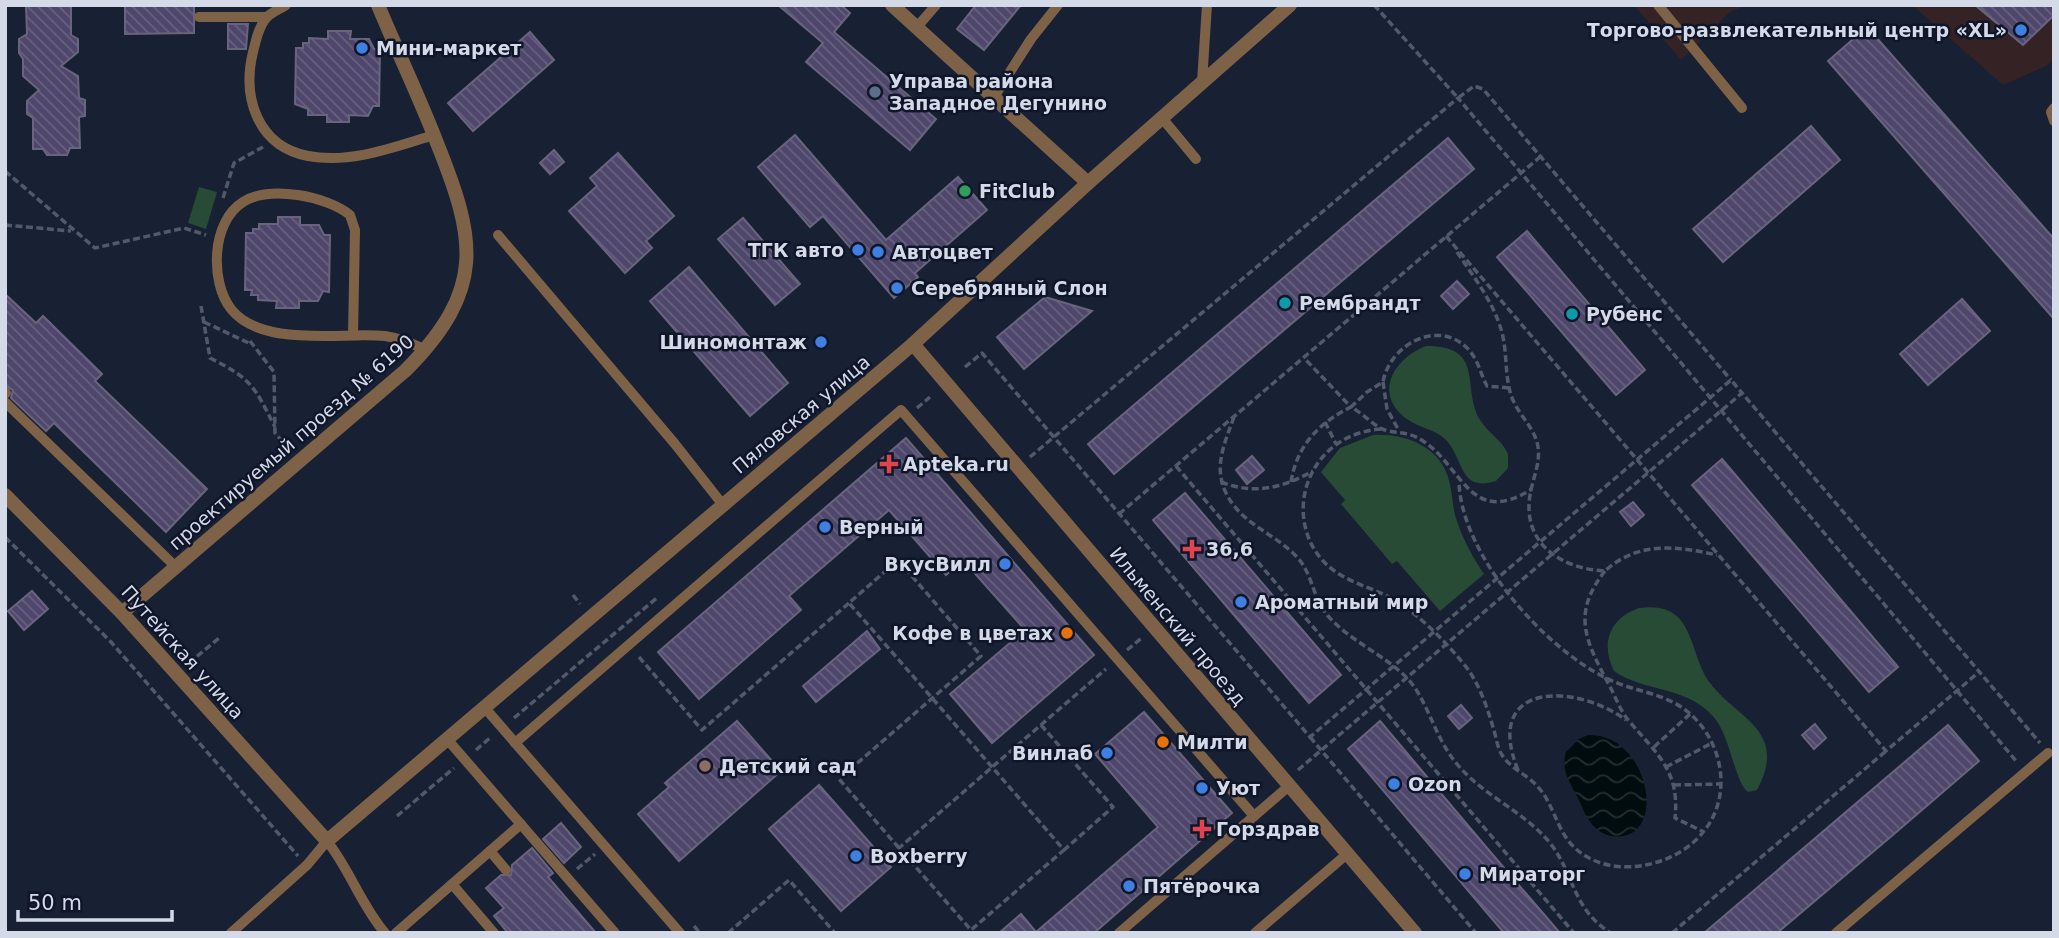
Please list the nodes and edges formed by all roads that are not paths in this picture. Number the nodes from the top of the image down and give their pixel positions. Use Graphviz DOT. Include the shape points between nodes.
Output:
graph roads {
  1 [pos="286,5"];
  2 [pos="378,5"];
  3 [pos="892,5"];
  4 [pos="936,5"];
  5 [pos="1058,5"];
  6 [pos="1207,5"];
  7 [pos="1290,5"];
  8 [pos="1658,5"];
  9 [pos="199,17"];
  10 [pos="267,17"];
  11 [pos="917,27"];
  12 [pos="1202,82"];
  13 [pos="994,97"];
  14 [pos="1742,108"];
  15 [pos="2054,108"];
  16 [pos="1162,118"];
  17 [pos="2054,121"];
  18 [pos="434,135"];
  19 [pos="1196,159"];
  20 [pos="1088,183"];
  21 [pos="498,235"];
  22 [pos="353,335"];
  23 [pos="913,344"];
  24 [pos="426,350"];
  25 [pos="5,402"];
  26 [pos="5,495"];
  27 [pos="723,505"];
  28 [pos="177,568"];
  29 [pos="122,613"];
  30 [pos="485,708"];
  31 [pos="447,739"];
  32 [pos="515,743"];
  33 [pos="2049,753"];
  34 [pos="1287,783"];
  35 [pos="1254,816"];
  36 [pos="521,824"];
  37 [pos="327,841"];
  38 [pos="490,851"];
  39 [pos="1347,853"];
  40 [pos="506,870"];
  41 [pos="452,884"];
  42 [pos="230,933"];
  43 [pos="385,933"];
  44 [pos="396,933"];
  45 [pos="494,933"];
  46 [pos="615,933"];
  47 [pos="680,933"];
  48 [pos="1119,933"];
  49 [pos="1255,933"];
  50 [pos="1415,933"];
  51 [pos="1836,933"];
  1 -- 10 [label="lane"];
  2 -- 18 [label="street, проектируемый проезд № 6190"];
  3 -- 11 [label="street"];
  4 -- 11 [label="lane"];
  5 -- 13 [label="lane"];
  6 -- 12 [label="lane"];
  7 -- 12 [label="street, Пяловская улица"];
  8 -- 14 [label="lane"];
  9 -- 10 [label="lane"];
  10 -- 18 [label="lane" via="249,69 249,92 263,131 274,142 307,156 333,158 386,150"];
  11 -- 13 [label="street"];
  12 -- 16 [label="street, Пяловская улица"];
  13 -- 20 [label="street"];
  15 -- 17 [label="lane"];
  16 -- 19 [label="lane"];
  16 -- 20 [label="street, Пяловская улица"];
  18 -- 24 [label="street, проектируемый проезд № 6190" via="460,202 467,243 456,302"];
  20 -- 23 [label="street, Пяловская улица"];
  21 -- 27 [label="lane"];
  22 -- 22 [label="lane" via="354,222 343,209 298,195 268,195 243,202 222,231 218,258 219,284 232,310 248,323 282,333"];
  22 -- 24 [label="lane" via="396,338"];
  23 -- 27 [label="street, Пяловская улица"];
  23 -- 34 [label="street, Ильменский проезд"];
  24 -- 28 [label="street, проектируемый проезд № 6190"];
  25 -- 28 [label="lane"];
  26 -- 29 [label="street, Путейская улица"];
  27 -- 30 [label="street, Пяловская улица"];
  28 -- 29 [label="street, проектируемый проезд № 6190"];
  29 -- 37 [label="street, Путейская улица"];
  30 -- 31 [label="street, Пяловская улица"];
  30 -- 32 [label="lane"];
  31 -- 36 [label="lane"];
  31 -- 37 [label="street, Пяловская улица"];
  32 -- 35 [label="lane" via="901,410"];
  32 -- 47 [label="lane"];
  33 -- 51 [label="lane"];
  34 -- 35 [label="lane"];
  34 -- 39 [label="street, Ильменский проезд"];
  35 -- 48 [label="lane"];
  36 -- 38 [label="lane"];
  36 -- 46 [label="lane"];
  37 -- 42 [label="lane" via="307,865"];
  37 -- 43 [label="lane"];
  38 -- 40 [label="lane"];
  38 -- 41 [label="lane"];
  39 -- 49 [label="lane"];
  39 -- 50 [label="street, Ильменский проезд"];
  41 -- 44 [label="lane"];
  41 -- 45 [label="lane"];
}
